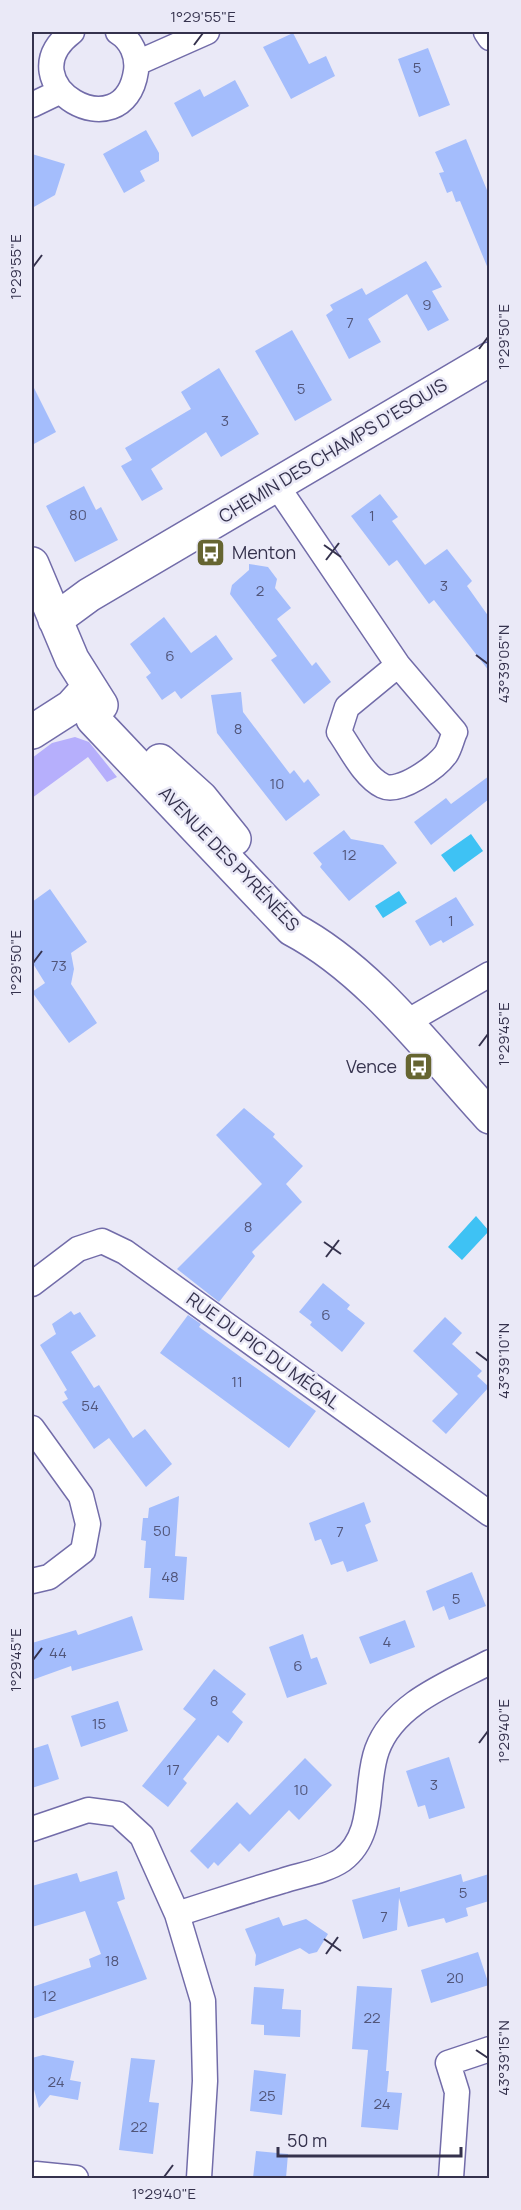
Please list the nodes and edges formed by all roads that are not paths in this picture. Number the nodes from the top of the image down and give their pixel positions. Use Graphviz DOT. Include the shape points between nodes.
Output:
graph roads {
  1 [pos="72,32"];
  2 [pos="117,32"];
  3 [pos="207,32"];
  4 [pos="486,32"];
  5 [pos="489,38"];
  6 [pos="137,63"];
  7 [pos="59,92"];
  8 [pos="32,105"];
  9 [pos="489,359"];
  10 [pos="277,486"];
  11 [pos="32,564"];
  12 [pos="55,620"];
  13 [pos="398,665"];
  14 [pos="88,687"];
  15 [pos="32,732"];
  16 [pos="153,774"];
  17 [pos="221,823"];
  18 [pos="312,939"];
  19 [pos="489,974"];
  20 [pos="405,1023"];
  21 [pos="489,1117"];
  22 [pos="32,1284"];
  23 [pos="32,1428"];
  24 [pos="489,1514"];
  25 [pos="32,1581"];
  26 [pos="489,1662"];
  27 [pos="32,1829"];
  28 [pos="177,1914"];
  29 [pos="489,2049"];
  30 [pos="36,2174"];
  31 [pos="76,2178"];
  32 [pos="199,2178"];
  33 [pos="451,2178"];
  1 -- 7 [label="street" via="63,38 52,64"];
  2 -- 6 [label="street" via="133,48"];
  3 -- 6 [label="street"];
  4 -- 5 [label="street"];
  6 -- 7 [label="street" via="134,82 126,95 108,107 84,108"];
  7 -- 8 [label="street"];
  9 -- 10 [label="main road, CHEMIN DES CHAMPS D'ESQUIS"];
  10 -- 12 [label="main road, CHEMIN DES CHAMPS D'ESQUIS" via="89,595"];
  10 -- 13 [label="street"];
  11 -- 12 [label="main road, AVENUE DES PYRÉNÉES"];
  12 -- 14 [label="main road, AVENUE DES PYRÉNÉES"];
  13 -- 13 [label="street" via="455,732 446,753 427,771 398,788 385,788 372,779 339,732 347,707"];
  14 -- 15 [label="main road" via="71,707"];
  14 -- 16 [label="main road, AVENUE DES PYRÉNÉES"];
  14 -- 17 [label="main road, AVENUE DES PYRÉNÉES" via="107,699 152,753 201,798"];
  16 -- 17 [label="main road, AVENUE DES PYRÉNÉES"];
  16 -- 18 [label="main road, AVENUE DES PYRÉNÉES" via="292,929"];
  17 -- 18 [label="main road, AVENUE DES PYRÉNÉES" via="302,921"];
  18 -- 20 [label="main road, AVENUE DES PYRÉNÉES" via="350,968"];
  19 -- 20 [label="street"];
  20 -- 21 [label="main road, AVENUE DES PYRÉNÉES"];
  22 -- 24 [label="street, RUE DU PIC DU MÉGAL" via="86,1246 102,1241 125,1252"];
  23 -- 25 [label="street" via="81,1496 88,1524 83,1551 49,1577"];
  26 -- 28 [label="street" via="412,1704 388,1731 377,1749 369,1814 357,1841 342,1860"];
  27 -- 28 [label="street" via="88,1810 118,1814 142,1836"];
  28 -- 32 [label="street" via="203,2001 206,2081"];
  29 -- 33 [label="street" via="448,2063 456,2092"];
  30 -- 31 [label="street"];
}
